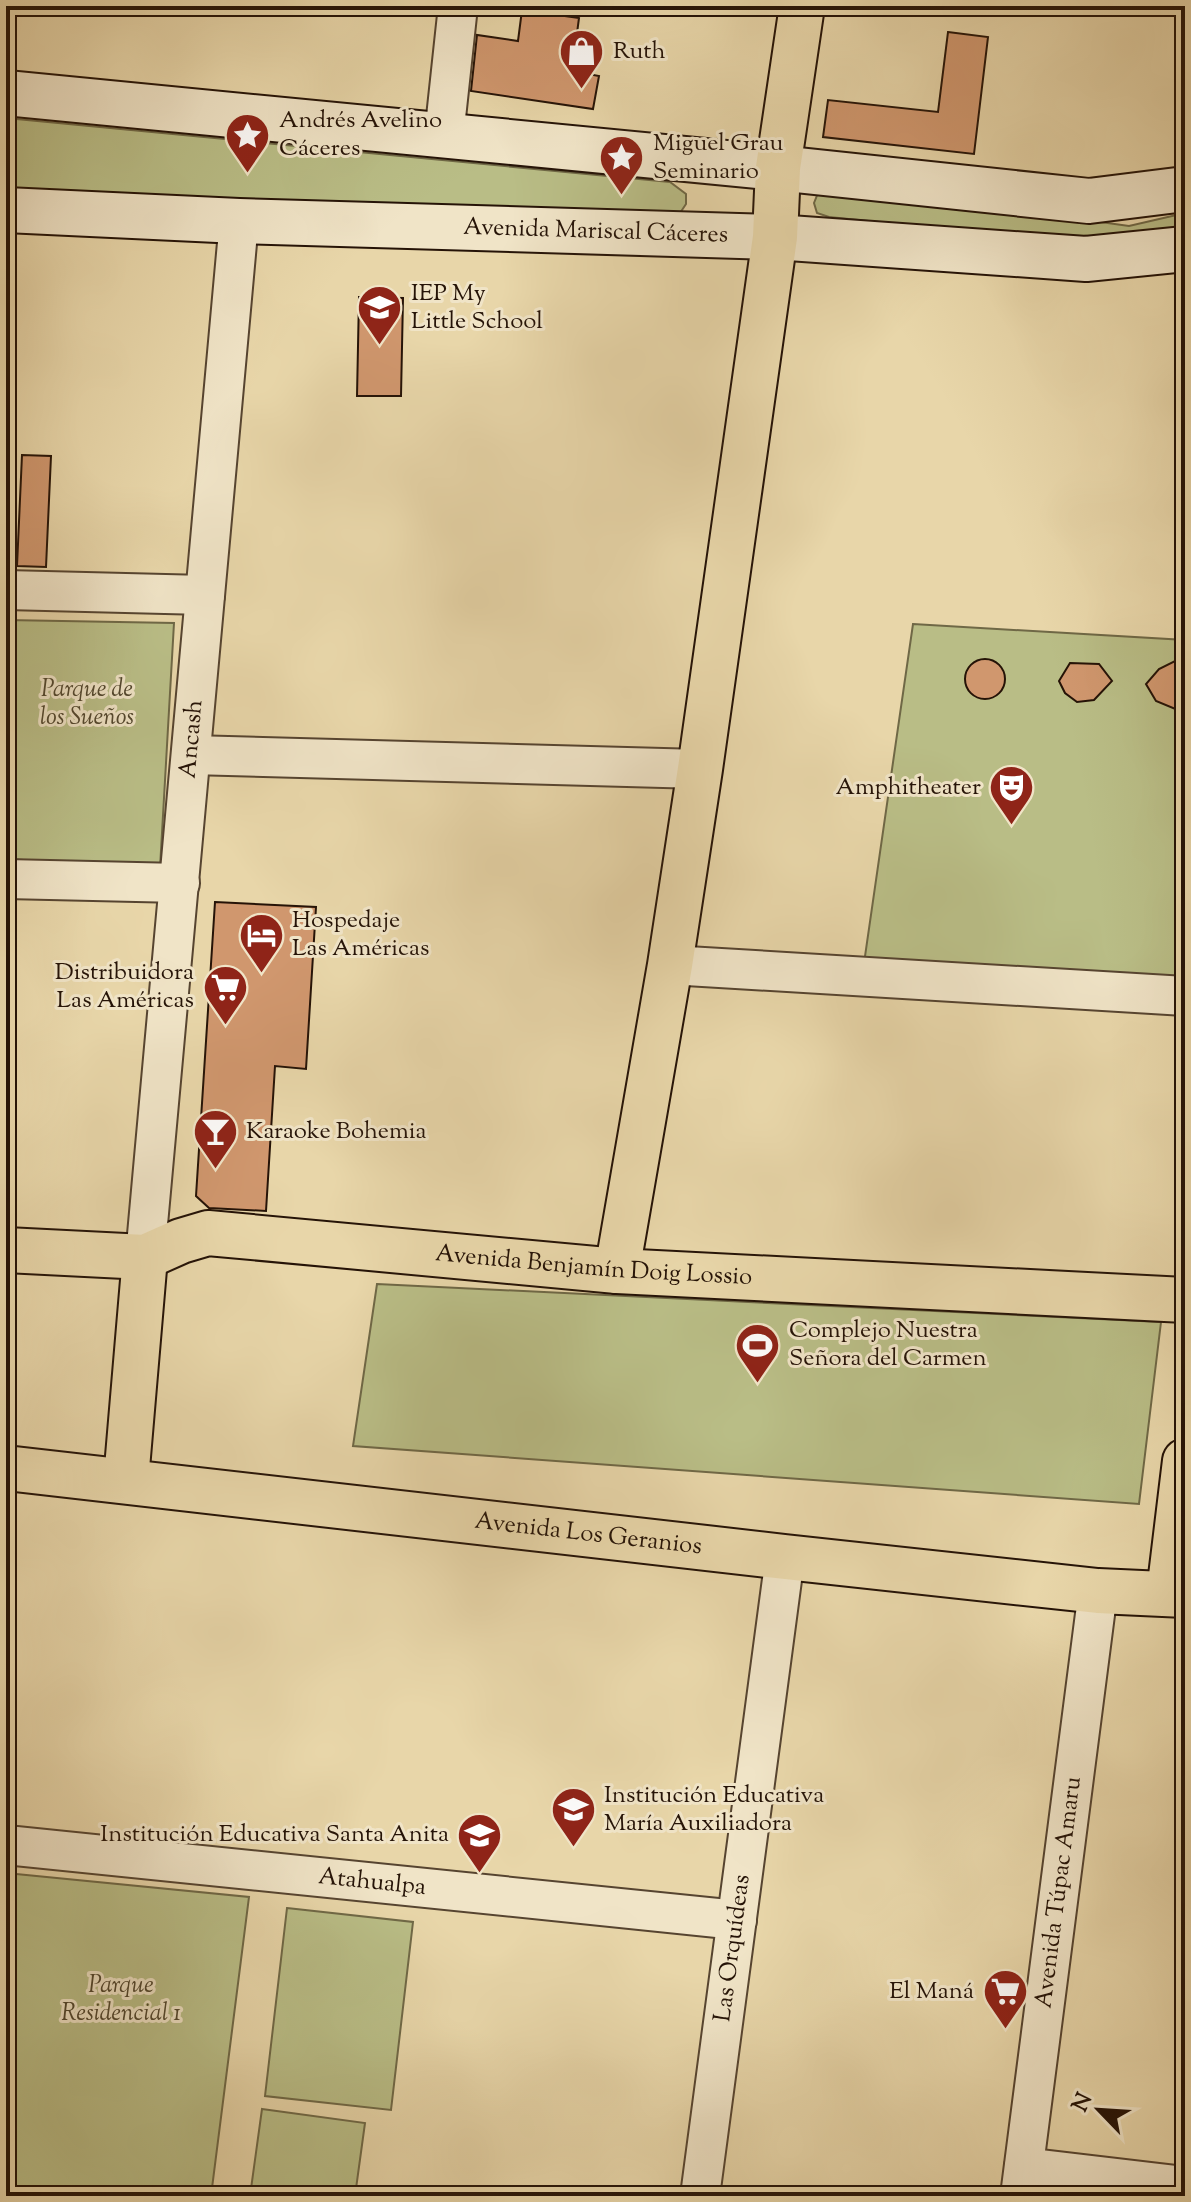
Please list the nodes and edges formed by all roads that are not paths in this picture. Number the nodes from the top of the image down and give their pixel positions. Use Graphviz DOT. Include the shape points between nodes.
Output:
graph roads {
  1 [pos="458,6"];
  2 [pos="802,6"];
  3 [pos="6,93"];
  4 [pos="444,136"];
  5 [pos="778,168"];
  6 [pos="1185,189"];
  7 [pos="6,210"];
  8 [pos="239,221"];
  9 [pos="775,237"];
  10 [pos="1185,249"];
  11 [pos="6,590"];
  12 [pos="205,595"];
  13 [pos="191,755"];
  14 [pos="700,769"];
  15 [pos="6,879"];
  16 [pos="180,883"];
  17 [pos="670,965"];
  18 [pos="1185,996"];
  19 [pos="6,1250"];
  20 [pos="145,1257"];
  21 [pos="617,1271"];
  22 [pos="1185,1300"];
  23 [pos="1185,1461"];
  24 [pos="6,1468"];
  25 [pos="126,1480"];
  26 [pos="785,1557"];
  27 [pos="1098,1591"];
  28 [pos="1177,1594"];
  29 [pos="6,1845"];
  30 [pos="737,1920"];
  31 [pos="1022,2181"];
  32 [pos="1185,2186"];
  33 [pos="700,2196"];
  1 -- 4 [label="street"];
  2 -- 5 [label="main road"];
  3 -- 4 [label="street"];
  4 -- 5 [label="street"];
  5 -- 6 [label="street" via="1089,201"];
  5 -- 9 [label="main road"];
  7 -- 8 [label="street, Avenida Mariscal Cáceres"];
  8 -- 9 [label="street, Avenida Mariscal Cáceres"];
  8 -- 12 [label="street, Ancash"];
  9 -- 10 [label="street, Avenida Mariscal Cáceres" via="1086,259"];
  9 -- 14 [label="main road"];
  11 -- 12 [label="street"];
  12 -- 13 [label="street, Ancash"];
  13 -- 14 [label="street"];
  13 -- 16 [label="street, Ancash"];
  14 -- 17 [label="main road"];
  15 -- 16 [label="street"];
  16 -- 20 [label="street, Ancash"];
  17 -- 18 [label="street"];
  17 -- 21 [label="main road"];
  19 -- 20 [label="main road, Avenida Benjamín Doig Lossio"];
  20 -- 21 [label="main road, Avenida Benjamín Doig Lossio" via="208,1233"];
  20 -- 25 [label="main road"];
  21 -- 22 [label="main road, Avenida Benjamín Doig Lossio"];
  23 -- 28 [label="main road"];
  24 -- 25 [label="main road, Avenida Los Geranios"];
  25 -- 26 [label="main road, Avenida Los Geranios"];
  26 -- 27 [label="main road, Avenida Los Geranios"];
  26 -- 30 [label="street, Las Orquídeas"];
  27 -- 28 [label="main road, Avenida Los Geranios"];
  27 -- 31 [label="street, Avenida Túpac Amaru"];
  29 -- 30 [label="street, Atahualpa"];
  30 -- 33 [label="street, Las Orquídeas"];
  31 -- 32 [label="street"];
}
